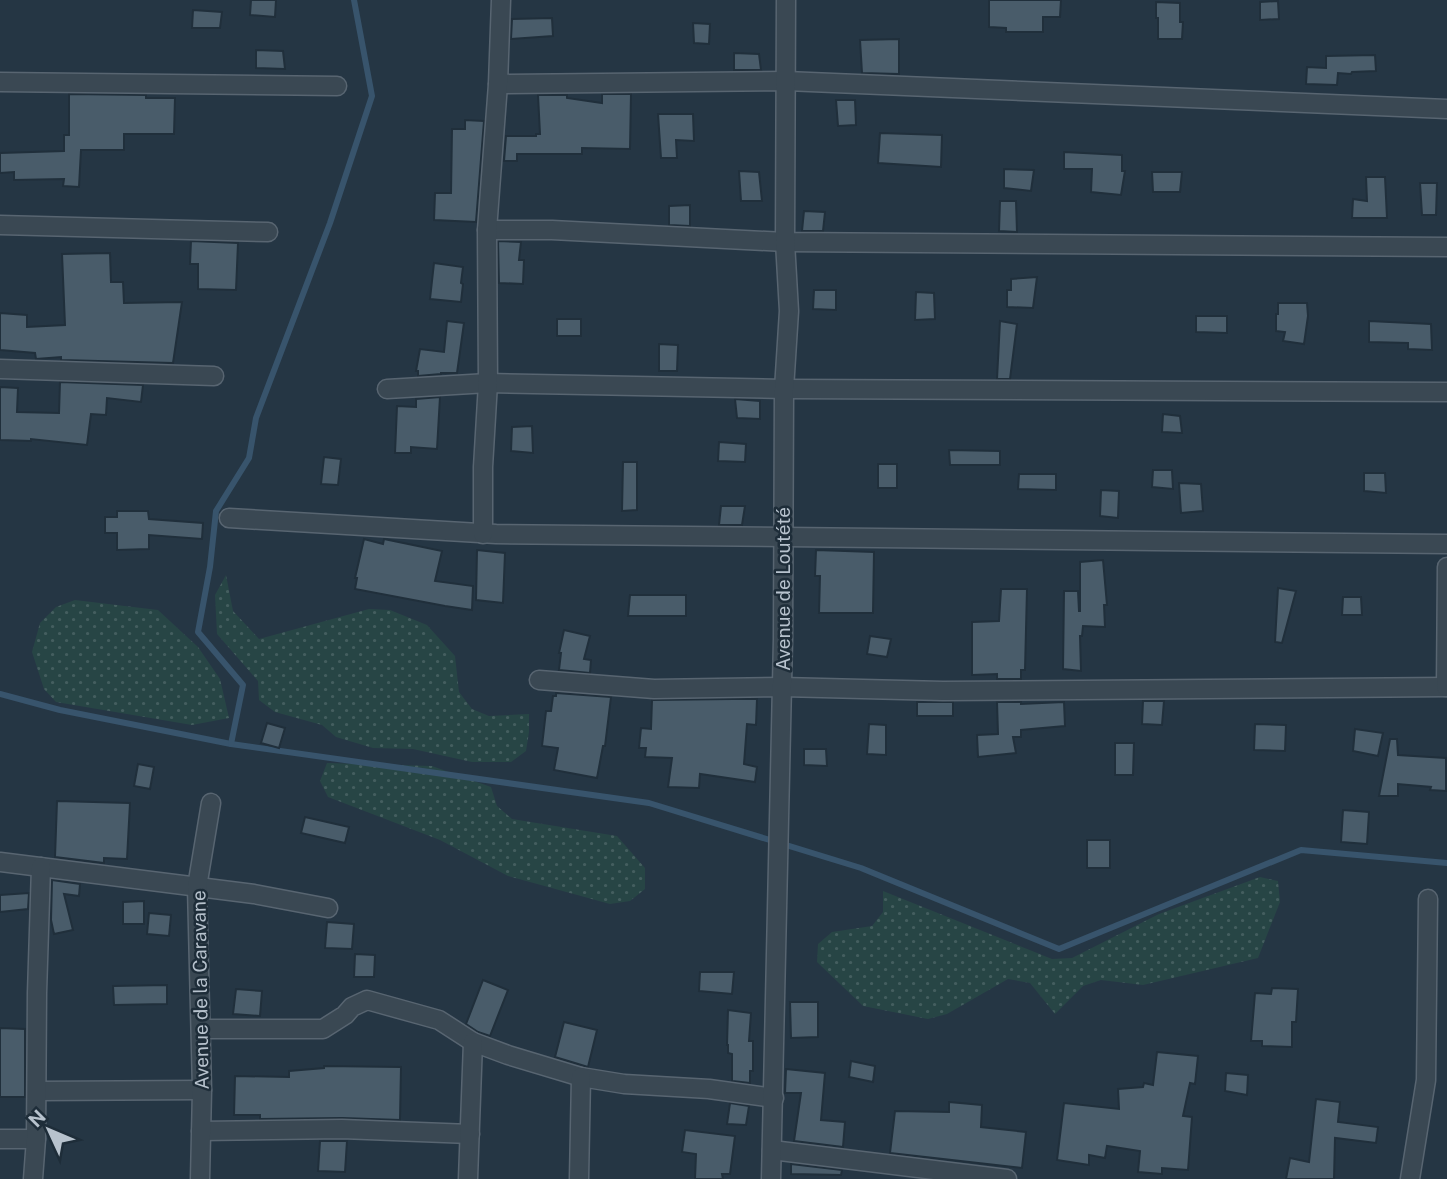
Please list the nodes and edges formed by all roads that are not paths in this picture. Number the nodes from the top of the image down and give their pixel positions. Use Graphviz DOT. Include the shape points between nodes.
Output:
graph roads {
  1 [pos="501,0"];
  2 [pos="786,0"];
  3 [pos="786,81"];
  4 [pos="0,82"];
  5 [pos="498,85"];
  6 [pos="337,86"];
  7 [pos="1447,109"];
  8 [pos="0,225"];
  9 [pos="487,230"];
  10 [pos="268,232"];
  11 [pos="785,242"];
  12 [pos="1447,247"];
  13 [pos="0,369"];
  14 [pos="214,376"];
  15 [pos="488,383"];
  16 [pos="387,389"];
  17 [pos="784,389"];
  18 [pos="1447,392"];
  19 [pos="229,518"];
  20 [pos="483,534"];
  21 [pos="783,537"];
  22 [pos="1447,544"];
  23 [pos="1447,567"];
  24 [pos="539,680"];
  25 [pos="782,687"];
  26 [pos="1446,687"];
  27 [pos="211,803"];
  28 [pos="0,863"];
  29 [pos="41,867"];
  30 [pos="197,887"];
  31 [pos="1428,899"];
  32 [pos="328,908"];
  33 [pos="201,1029"];
  34 [pos="473,1042"];
  35 [pos="581,1077"];
  36 [pos="202,1090"];
  37 [pos="37,1091"];
  38 [pos="774,1098"];
  39 [pos="201,1131"];
  40 [pos="471,1134"];
  41 [pos="0,1139"];
  42 [pos="36,1139"];
  43 [pos="772,1150"];
  44 [pos="33,1179"];
  45 [pos="200,1179"];
  46 [pos="468,1179"];
  47 [pos="579,1179"];
  48 [pos="771,1179"];
  49 [pos="1007,1179"];
  50 [pos="1410,1179"];
  1 -- 5 [label="street"];
  2 -- 3 [label="street, Avenue de Loutété"];
  3 -- 5 [label="street"];
  3 -- 7 [label="street"];
  3 -- 11 [label="street, Avenue de Loutété"];
  4 -- 6 [label="street"];
  5 -- 9 [label="street"];
  8 -- 10 [label="street"];
  9 -- 11 [label="street"];
  9 -- 15 [label="street"];
  11 -- 12 [label="street"];
  11 -- 17 [label="street, Avenue de Loutété" via="789,311"];
  13 -- 14 [label="street"];
  15 -- 16 [label="street"];
  15 -- 17 [label="street"];
  15 -- 20 [label="street"];
  17 -- 18 [label="street"];
  17 -- 21 [label="street, Avenue de Loutété"];
  19 -- 20 [label="street"];
  20 -- 21 [label="street"];
  21 -- 22 [label="street"];
  21 -- 25 [label="street, Avenue de Loutété"];
  23 -- 26 [label="street"];
  24 -- 25 [label="street" via="654,689"];
  25 -- 26 [label="street" via="943,691"];
  25 -- 38 [label="street, Avenue de Loutété"];
  27 -- 30 [label="street, Avenue de la Caravane"];
  28 -- 29 [label="street"];
  29 -- 30 [label="street"];
  29 -- 37 [label="street"];
  30 -- 32 [label="street"];
  30 -- 33 [label="street, Avenue de la Caravane"];
  31 -- 50 [label="street" via="1426,1080"];
  33 -- 34 [label="street" via="323,1029 367,1000 439,1020"];
  33 -- 36 [label="street, Avenue de la Caravane"];
  34 -- 35 [label="street"];
  34 -- 40 [label="street"];
  35 -- 38 [label="street"];
  35 -- 47 [label="street"];
  36 -- 37 [label="street"];
  36 -- 39 [label="street, Avenue de la Caravane"];
  37 -- 42 [label="street"];
  38 -- 43 [label="street, Avenue de Loutété"];
  39 -- 40 [label="street" via="342,1129"];
  39 -- 45 [label="street, Avenue de la Caravane"];
  40 -- 46 [label="street"];
  41 -- 42 [label="street"];
  42 -- 44 [label="street"];
  43 -- 48 [label="street, Avenue de Loutété"];
  43 -- 49 [label="street"];
}
